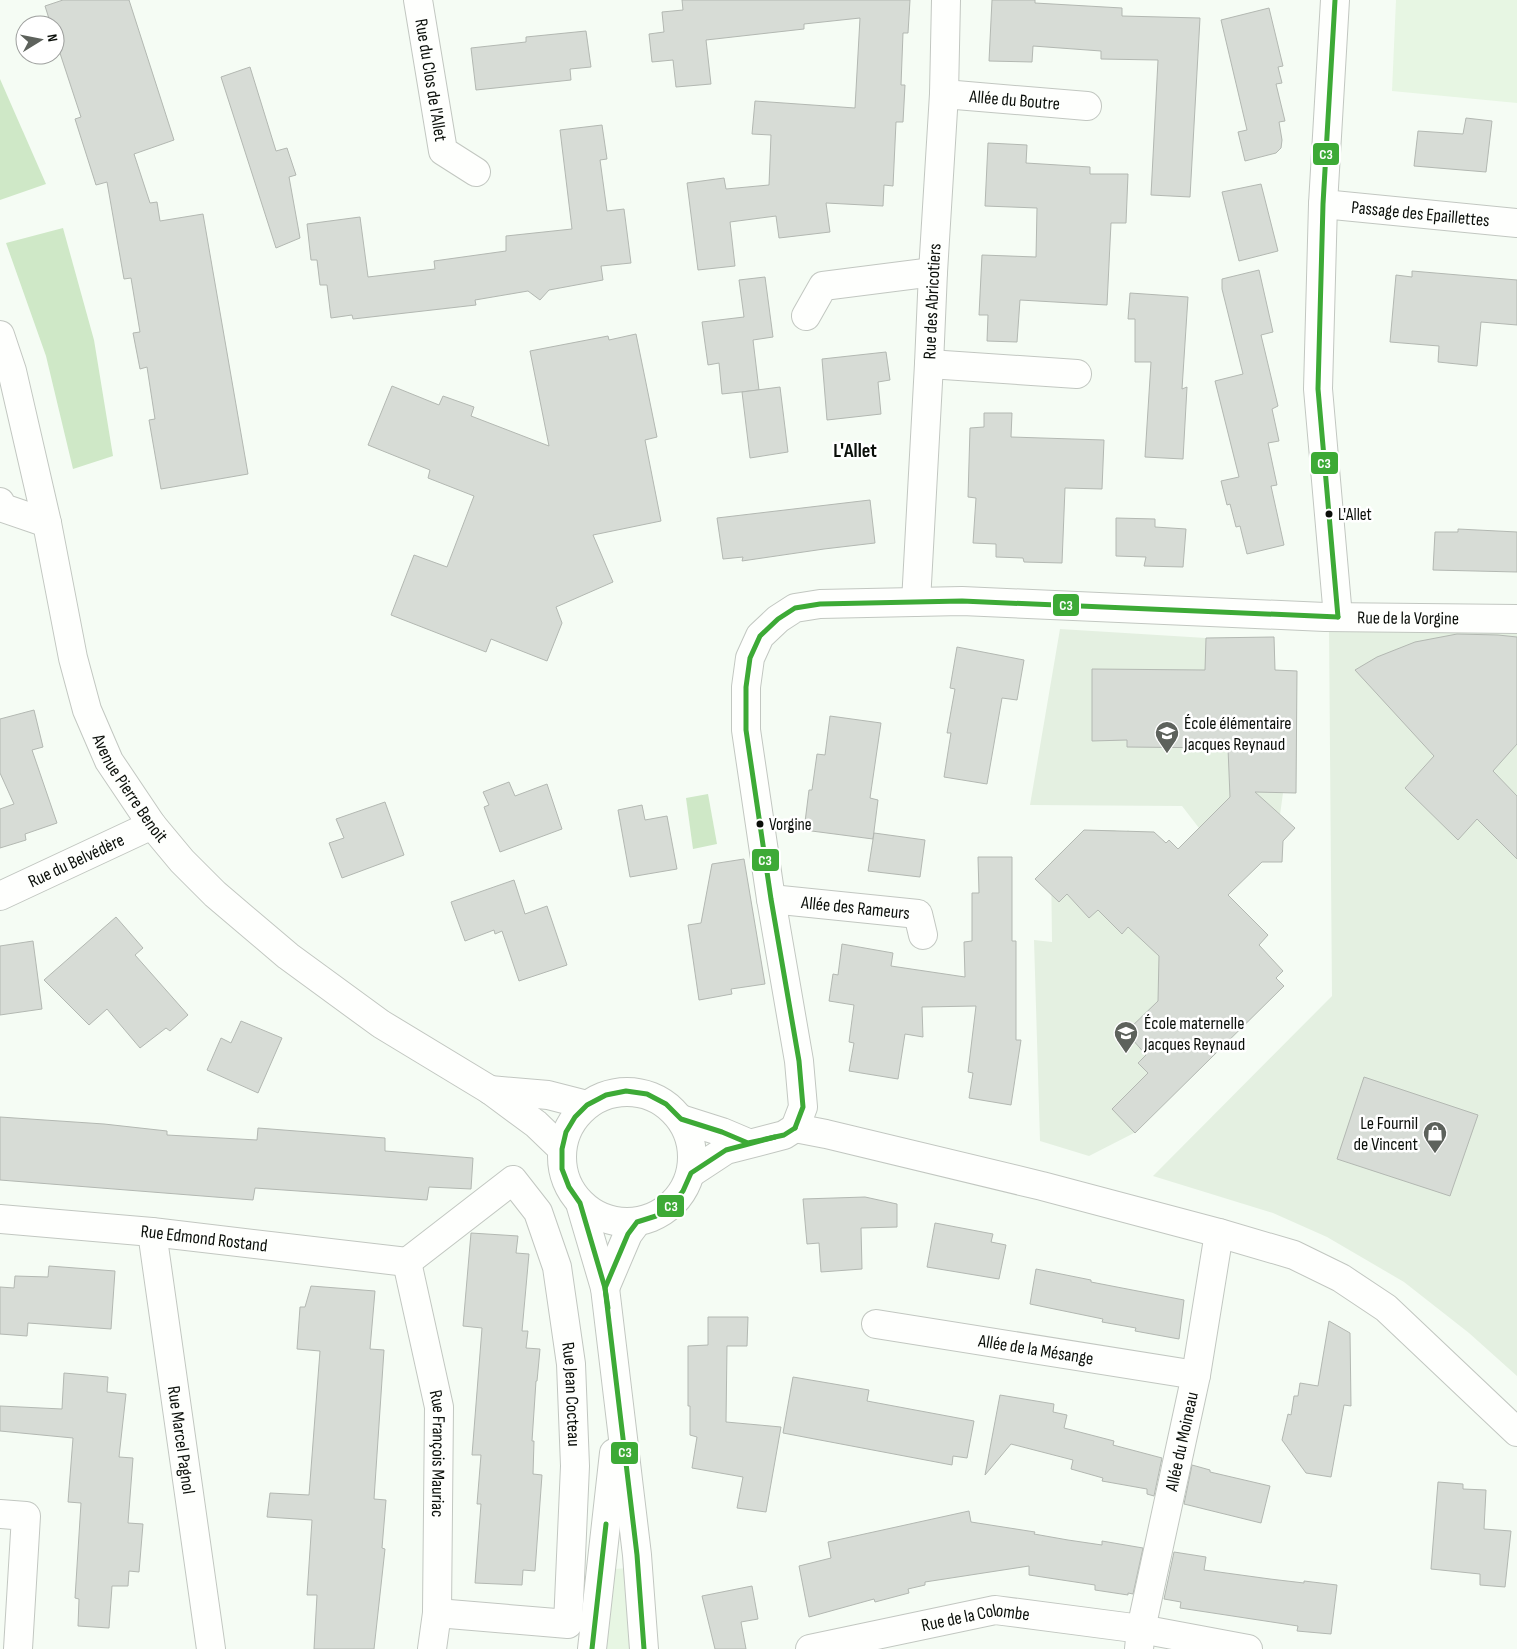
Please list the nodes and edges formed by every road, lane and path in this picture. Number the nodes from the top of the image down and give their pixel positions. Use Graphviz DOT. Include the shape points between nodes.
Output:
graph roads {
  1 [pos="418,0"];
  2 [pos="946,0"];
  3 [pos="1335,0"];
  4 [pos="944,94"];
  5 [pos="1087,106"];
  6 [pos="476,172"];
  7 [pos="1323,204"];
  8 [pos="1517,223"];
  9 [pos="933,272"];
  10 [pos="806,316"];
  11 [pos="0,335"];
  12 [pos="930,364"];
  13 [pos="1077,374"];
  14 [pos="0,502"];
  15 [pos="47,523"];
  16 [pos="916,602"];
  17 [pos="1338,617"];
  18 [pos="1517,619"];
  19 [pos="152,825"];
  20 [pos="0,896"];
  21 [pos="771,899"];
  22 [pos="923,935"];
  23 [pos="490,1090"];
  24 [pos="587,1105"];
  25 [pos="681,1119"];
  26 [pos="794,1128"];
  27 [pos="748,1143"];
  28 [pos="562,1149"];
  29 [pos="691,1174"];
  30 [pos="580,1203"];
  31 [pos="0,1219"];
  32 [pos="637,1222"];
  33 [pos="152,1232"];
  34 [pos="1219,1233"];
  35 [pos="407,1262"];
  36 [pos="606,1288"];
  37 [pos="876,1324"];
  38 [pos="1196,1375"];
  39 [pos="619,1404"];
  40 [pos="1517,1432"];
  41 [pos="0,1514"];
  42 [pos="437,1613"];
  43 [pos="1140,1639"];
  44 [pos="18,1649"];
  45 [pos="211,1649"];
  46 [pos="432,1649"];
  47 [pos="592,1649"];
  48 [pos="644,1649"];
  49 [pos="810,1649"];
  50 [pos="1248,1649"];
  1 -- 6 [label="street, Rue du Clos de l'Allet" via="443,151"];
  2 -- 4 [label="street, Rue des Abricotiers"];
  3 -- 7 [label="street"];
  4 -- 5 [label="street, Allée du Boutre"];
  4 -- 9 [label="street, Rue des Abricotiers"];
  7 -- 8 [label="street, Passage des Epaillettes"];
  7 -- 17 [label="street" via="1318,388"];
  9 -- 10 [label="street" via="823,286"];
  9 -- 12 [label="street, Rue des Abricotiers"];
  11 -- 15 [label="street, Avenue Pierre Benoit" via="12,371"];
  12 -- 13 [label="street"];
  12 -- 16 [label="street, Rue des Abricotiers"];
  14 -- 15 [label="street" via="3,508"];
  15 -- 19 [label="street, Avenue Pierre Benoit" via="73,658 87,710 109,761"];
  16 -- 17 [label="street, Rue de la Vorgine" via="962,601"];
  16 -- 21 [label="street, Rue de la Vorgine" via="820,604 795,608 760,636 750,658 746,730"];
  17 -- 18 [label="street, Rue de la Vorgine"];
  19 -- 20 [label="street, Rue du Belvédère"];
  19 -- 23 [label="street, Avenue Pierre Benoit" via="215,894 288,956 381,1024"];
  21 -- 22 [label="street, Allée des Rameurs" via="918,914"];
  21 -- 26 [label="street, Rue de la Vorgine" via="799,1060 803,1107"];
  23 -- 24 [label="street, Avenue Pierre Benoit" via="548,1095"];
  23 -- 28 [label="street, Avenue Pierre Benoit" via="536,1124"];
  24 -- 25 [label="street" via="606,1095 626,1091 648,1094 666,1104"];
  24 -- 28 [label="street" via="566,1132"];
  25 -- 27 [label="street"];
  25 -- 29 [label="street" via="693,1155"];
  26 -- 27 [label="street" via="784,1135"];
  26 -- 34 [label="street" via="1042,1186"];
  27 -- 29 [label="street" via="726,1150"];
  28 -- 30 [label="street" via="562,1168"];
  29 -- 32 [label="street" via="671,1206 656,1216"];
  30 -- 32 [label="street" via="597,1215 617,1222"];
  30 -- 36 [label="street"];
  31 -- 33 [label="street, Rue Edmond Rostand"];
  32 -- 36 [label="street" via="628,1234"];
  33 -- 35 [label="street, Rue Edmond Rostand"];
  33 -- 45 [label="street, Rue Marcel Pagnol"];
  34 -- 38 [label="street, Allée du Moineau"];
  34 -- 40 [label="street" via="1294,1255 1341,1278 1386,1308"];
  35 -- 42 [label="street, Rue François Mauriac" via="439,1407"];
  35 -- 42 [label="street, Rue Jean Cocteau" via="514,1180 538,1212 557,1268 571,1364 575,1466 568,1624"];
  36 -- 39 [label="street"];
  37 -- 38 [label="street, Allée de la Mésange"];
  38 -- 43 [label="street, Allée du Moineau"];
  39 -- 47 [label="street"];
  39 -- 48 [label="street" via="637,1555"];
  41 -- 44 [label="street" via="26,1516"];
  42 -- 46 [label="street, Rue François Mauriac"];
  43 -- 49 [label="street, Rue de la Colombe" via="995,1610"];
  43 -- 50 [label="street, Rue de la Colombe"];
}
